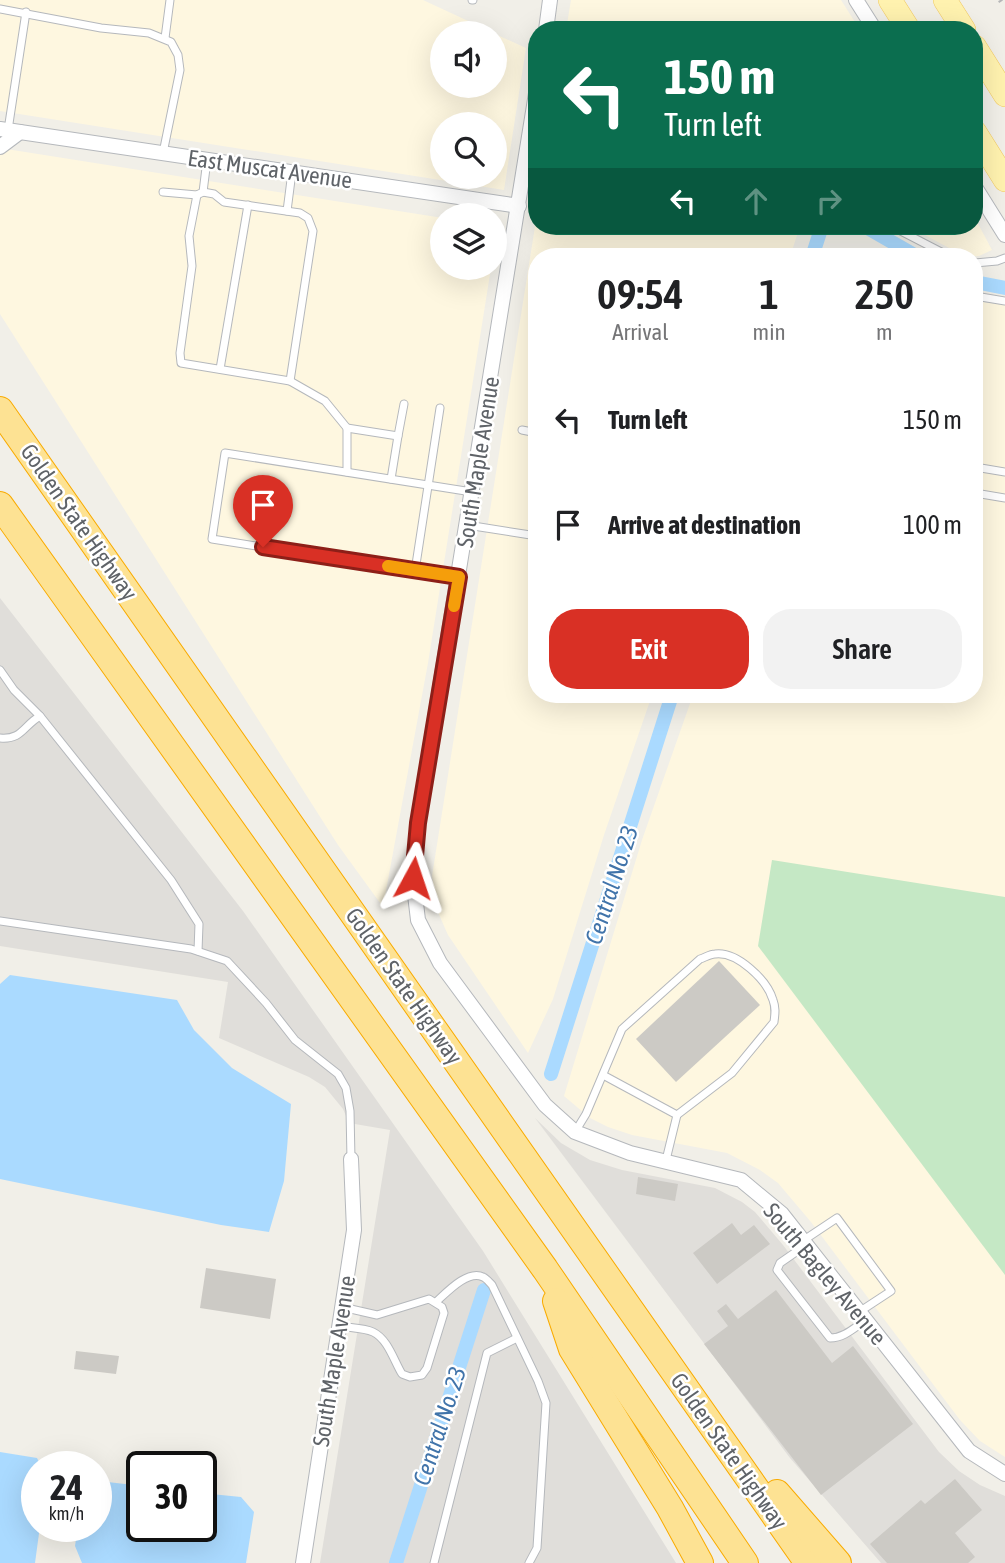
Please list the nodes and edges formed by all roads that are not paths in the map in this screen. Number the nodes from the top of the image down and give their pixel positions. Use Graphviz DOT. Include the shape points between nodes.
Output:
graph roads {
  1 [pos="170,0"];
  2 [pos="550,0"];
  3 [pos="856,0"];
  4 [pos="890,0"];
  5 [pos="945,0"];
  6 [pos="0,9"];
  7 [pos="26,12"];
  8 [pos="547,21"];
  9 [pos="869,21"];
  10 [pos="903,21"];
  11 [pos="958,21"];
  12 [pos="165,38"];
  13 [pos="983,60"];
  14 [pos="1005,95"];
  15 [pos="9,131"];
  16 [pos="983,145"];
  17 [pos="0,146"];
  18 [pos="528,146"];
  19 [pos="163,153"];
  20 [pos="207,160"];
  21 [pos="292,172"];
  22 [pos="1005,180"];
  23 [pos="163,192"];
  24 [pos="200,194"];
  25 [pos="983,200"];
  26 [pos="248,205"];
  27 [pos="519,206"];
  28 [pos="288,211"];
  29 [pos="908,235"];
  30 [pos="1005,235"];
  31 [pos="934,248"];
  32 [pos="1005,258"];
  33 [pos="983,262"];
  34 [pos="983,297"];
  35 [pos="1005,301"];
  36 [pos="220,369"];
  37 [pos="290,381"];
  38 [pos="404,404"];
  39 [pos="440,408"];
  40 [pos="0,410"];
  41 [pos="347,428"];
  42 [pos="522,430"];
  43 [pos="528,431"];
  44 [pos="398,436"];
  45 [pos="983,468"];
  46 [pos="347,472"];
  47 [pos="1005,472"];
  48 [pos="391,479"];
  49 [pos="428,484"];
  50 [pos="472,492"];
  51 [pos="983,494"];
  52 [pos="1005,498"];
  53 [pos="0,505"];
  54 [pos="467,525"];
  55 [pos="528,535"];
  56 [pos="415,570"];
  57 [pos="459,577"];
  58 [pos="0,670"];
  59 [pos="40,716"];
  60 [pos="0,738"];
  61 [pos="418,920"];
  62 [pos="0,921"];
  63 [pos="198,951"];
  64 [pos="603,1075"];
  65 [pos="677,1115"];
  66 [pos="575,1132"];
  67 [pos="351,1158"];
  68 [pos="666,1160"];
  69 [pos="805,1243"];
  70 [pos="545,1269"];
  71 [pos="436,1302"];
  72 [pos="342,1307"];
  73 [pos="862,1316"];
  74 [pos="339,1326"];
  75 [pos="517,1338"];
  76 [pos="686,1389"];
  77 [pos="1005,1474"];
  78 [pos="303,1563"];
  79 [pos="434,1563"];
  80 [pos="529,1563"];
  81 [pos="700,1563"];
  82 [pos="744,1563"];
  83 [pos="808,1563"];
  84 [pos="838,1563"];
  1 -- 12 [label="lane"];
  2 -- 8 [label="street"];
  3 -- 9 [label="street"];
  4 -- 10 [label="main road"];
  5 -- 11 [label="main road"];
  6 -- 7 [label="lane"];
  7 -- 12 [label="lane"];
  7 -- 15 [label="lane"];
  12 -- 19 [label="lane" via="178,55 180,70"];
  13 -- 14 [label="main road"];
  15 -- 17 [label="street"];
  15 -- 19 [label="street, East Muscat Avenue"];
  16 -- 22 [label="main road"];
  18 -- 27 [label="street, South Maple Avenue"];
  19 -- 20 [label="street, East Muscat Avenue"];
  20 -- 21 [label="street, East Muscat Avenue"];
  20 -- 24 [label="lane"];
  21 -- 27 [label="street, East Muscat Avenue"];
  21 -- 28 [label="lane"];
  23 -- 24 [label="lane"];
  24 -- 26 [label="lane"];
  24 -- 36 [label="lane" via="189,236 191,265 180,358 181,363"];
  25 -- 30 [label="street"];
  26 -- 28 [label="lane"];
  26 -- 36 [label="lane"];
  27 -- 50 [label="street, South Maple Avenue"];
  28 -- 37 [label="lane" via="308,218 313,231"];
  29 -- 31 [label="lane"];
  32 -- 33 [label="lane"];
  34 -- 35 [label="lane"];
  36 -- 37 [label="lane"];
  37 -- 41 [label="lane" via="325,401"];
  38 -- 44 [label="lane"];
  39 -- 49 [label="lane"];
  40 -- 76 [label="highway, Golden State Highway"];
  41 -- 44 [label="lane"];
  41 -- 46 [label="lane"];
  42 -- 43 [label="lane"];
  44 -- 48 [label="lane"];
  45 -- 47 [label="lane"];
  46 -- 48 [label="lane"];
  46 -- 56 [label="lane" via="225,453 212,539"];
  48 -- 49 [label="lane"];
  49 -- 50 [label="lane"];
  49 -- 56 [label="lane"];
  50 -- 54 [label="street, South Maple Avenue"];
  51 -- 52 [label="lane"];
  53 -- 70 [label="highway"];
  54 -- 55 [label="lane"];
  54 -- 57 [label="street, South Maple Avenue"];
  56 -- 57 [label="lane"];
  57 -- 61 [label="street, South Maple Avenue" via="418,823 413,878"];
  58 -- 59 [label="lane"];
  59 -- 60 [label="lane" via="19,736"];
  59 -- 63 [label="lane" via="171,880 199,924"];
  61 -- 66 [label="street, South Bagley Avenue" via="440,962 545,1105"];
  62 -- 63 [label="lane"];
  63 -- 67 [label="lane" via="227,961 295,1040 338,1073 350,1111"];
  64 -- 65 [label="lane"];
  64 -- 65 [label="lane" via="622,1030 638,1013 700,959 716,953 731,955 763,982 776,1011 774,1022 732,1073"];
  64 -- 66 [label="lane"];
  65 -- 68 [label="lane"];
  66 -- 68 [label="street, South Bagley Avenue" via="630,1153"];
  67 -- 72 [label="street, South Maple Avenue" via="354,1230"];
  68 -- 69 [label="street, South Bagley Avenue" via="741,1180 782,1214"];
  69 -- 73 [label="street, South Bagley Avenue"];
  69 -- 73 [label="lane" via="777,1270 830,1338 838,1338"];
  69 -- 73 [label="lane" via="837,1218 891,1291"];
  70 -- 81 [label="highway" via="572,1349"];
  70 -- 82 [label="highway"];
  71 -- 72 [label="lane" via="429,1299 377,1315"];
  71 -- 74 [label="lane" via="444,1313 422,1375 402,1374 373,1332"];
  71 -- 75 [label="lane" via="457,1282 482,1276 492,1285"];
  72 -- 74 [label="street, South Maple Avenue"];
  73 -- 77 [label="street, South Bagley Avenue" via="969,1451"];
  74 -- 78 [label="street, South Maple Avenue"];
  75 -- 79 [label="lane" via="487,1353"];
  75 -- 80 [label="lane" via="546,1404 540,1521 537,1548"];
  76 -- 83 [label="highway, Golden State Highway"];
  76 -- 84 [label="highway"];
}
